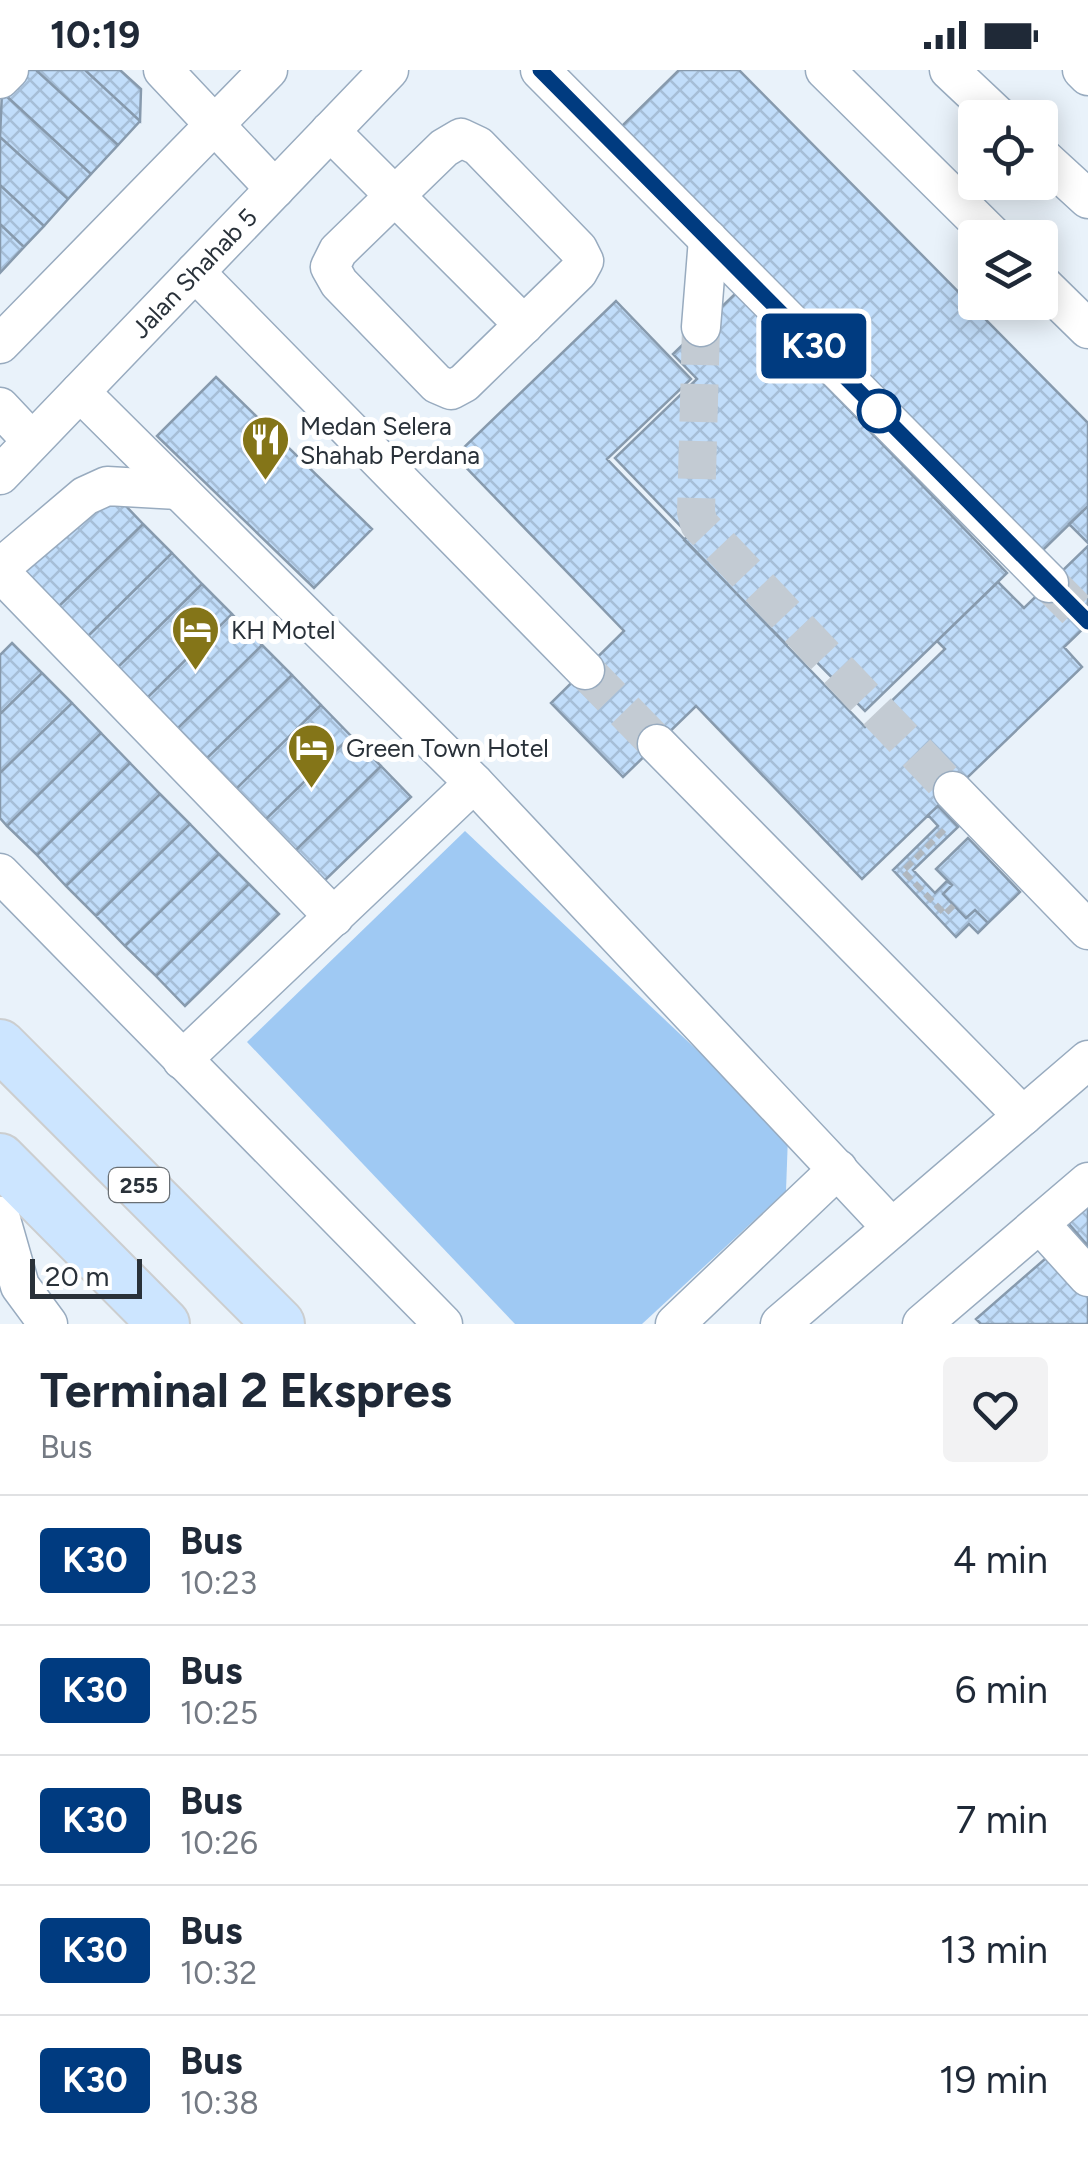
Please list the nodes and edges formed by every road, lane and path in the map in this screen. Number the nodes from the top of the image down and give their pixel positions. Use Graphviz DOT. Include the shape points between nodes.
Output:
graph roads {
  1 [pos="9,70"];
  2 [pos="163,70"];
  3 [pos="268,70"];
  4 [pos="389,70"];
  5 [pos="540,70"];
  6 [pos="825,70"];
  7 [pos="949,70"];
  8 [pos="1082,70"];
  9 [pos="1088,76"];
  10 [pos="0,79"];
  11 [pos="981,100"];
  12 [pos="214,127"];
  13 [pos="330,131"];
  14 [pos="1058,171"];
  15 [pos="275,189"];
  16 [pos="395,196"];
  17 [pos="1088,199"];
  18 [pos="977,220"];
  19 [pos="708,239"];
  20 [pos="195,272"];
  21 [pos="1058,300"];
  22 [pos="524,325"];
  23 [pos="701,327"];
  24 [pos="1088,329"];
  25 [pos="0,344"];
  26 [pos="80,392"];
  27 [pos="0,407"];
  28 [pos="32,441"];
  29 [pos="0,474"];
  30 [pos="178,490"];
  31 [pos="0,570"];
  32 [pos="1049,583"];
  33 [pos="585,670"];
  34 [pos="658,744"];
  35 [pos="474,784"];
  36 [pos="947,805"];
  37 [pos="0,873"];
  38 [pos="954,905"];
  39 [pos="334,916"];
  40 [pos="1088,930"];
  41 [pos="0,1045"];
  42 [pos="182,1060"];
  43 [pos="1088,1060"];
  44 [pos="1023,1116"];
  45 [pos="0,1158"];
  46 [pos="838,1169"];
  47 [pos="1088,1182"];
  48 [pos="0,1216"];
  49 [pos="1040,1224"];
  50 [pos="892,1228"];
  51 [pos="1088,1277"];
  52 [pos="48,1324"];
  53 [pos="164,1324"];
  54 [pos="279,1324"];
  55 [pos="443,1324"];
  56 [pos="675,1324"];
  57 [pos="780,1324"];
  58 [pos="922,1324"];
  1 -- 10 [label="street"];
  2 -- 12 [label="street"];
  3 -- 12 [label="street"];
  4 -- 13 [label="street, Jalan Shahab 5"];
  5 -- 19 [label="street"];
  6 -- 18 [label="street"];
  7 -- 11 [label="street"];
  8 -- 9 [label="street"];
  12 -- 15 [label="street"];
  12 -- 25 [label="street"];
  13 -- 15 [label="street, Jalan Shahab 5"];
  13 -- 16 [label="street"];
  14 -- 17 [label="street"];
  15 -- 20 [label="street, Jalan Shahab 5"];
  16 -- 22 [label="street"];
  16 -- 22 [label="street" via="452,141 478,146 584,260"];
  16 -- 22 [label="street" via="338,251 330,268 437,384 458,388"];
  19 -- 23 [label="street"];
  19 -- 32 [label="street"];
  20 -- 26 [label="street, Jalan Shahab 5"];
  20 -- 33 [label="street"];
  21 -- 24 [label="street"];
  26 -- 28 [label="street, Jalan Shahab 5"];
  26 -- 30 [label="street"];
  27 -- 28 [label="street"];
  28 -- 29 [label="street, Jalan Shahab 5"];
  30 -- 31 [label="street" via="106,486 85,496"];
  30 -- 35 [label="street"];
  31 -- 39 [label="street"];
  34 -- 44 [label="street"];
  35 -- 39 [label="street"];
  35 -- 46 [label="street"];
  36 -- 38 [label="path" via="947,827 903,871 945,914"];
  36 -- 40 [label="street"];
  37 -- 42 [label="street"];
  39 -- 42 [label="street"];
  41 -- 54 [label="main road, 255"];
  42 -- 55 [label="street"];
  43 -- 44 [label="street"];
  44 -- 50 [label="street"];
  45 -- 53 [label="main road"];
  46 -- 50 [label="street"];
  46 -- 56 [label="street"];
  47 -- 49 [label="street"];
  48 -- 52 [label="street" via="20,1286"];
  49 -- 51 [label="street"];
  49 -- 58 [label="street"];
  50 -- 57 [label="street"];
}
